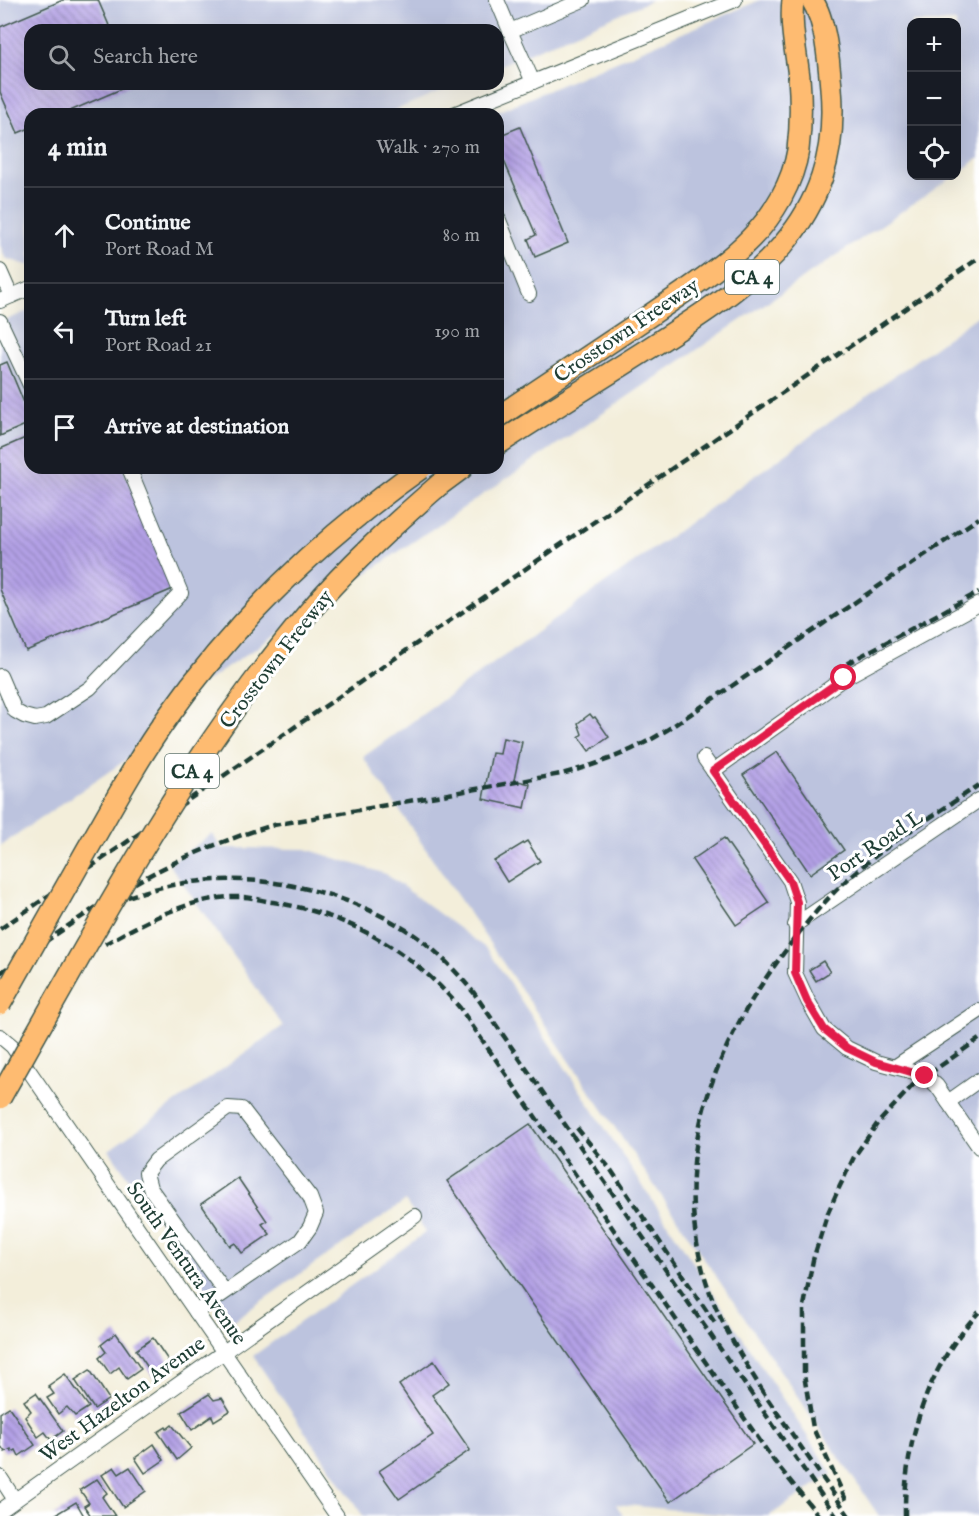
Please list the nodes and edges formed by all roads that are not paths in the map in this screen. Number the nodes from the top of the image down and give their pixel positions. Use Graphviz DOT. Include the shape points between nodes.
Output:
graph roads {
  1 [pos="497,0"];
  2 [pos="583,0"];
  3 [pos="735,0"];
  4 [pos="793,0"];
  5 [pos="812,0"];
  6 [pos="510,31"];
  7 [pos="533,82"];
  8 [pos="469,108"];
  9 [pos="504,233"];
  10 [pos="0,271"];
  11 [pos="24,291"];
  12 [pos="529,294"];
  13 [pos="5,299"];
  14 [pos="2,326"];
  15 [pos="6,348"];
  16 [pos="24,376"];
  17 [pos="504,413"];
  18 [pos="504,440"];
  19 [pos="131,474"];
  20 [pos="413,474"];
  21 [pos="454,474"];
  22 [pos="979,604"];
  23 [pos="0,676"];
  24 [pos="704,758"];
  25 [pos="713,771"];
  26 [pos="979,800"];
  27 [pos="795,925"];
  28 [pos="0,1004"];
  29 [pos="979,1011"];
  30 [pos="0,1036"];
  31 [pos="896,1066"];
  32 [pos="979,1080"];
  33 [pos="0,1098"];
  34 [pos="948,1102"];
  35 [pos="979,1147"];
  36 [pos="415,1216"];
  37 [pos="225,1292"];
  38 [pos="196,1312"];
  39 [pos="223,1351"];
  40 [pos="0,1477"];
  41 [pos="15,1500"];
  42 [pos="0,1511"];
  43 [pos="337,1516"];
  1 -- 6 [label="street"];
  2 -- 6 [label="street"];
  3 -- 7 [label="street"];
  4 -- 17 [label="highway, Crosstown Freeway / CA 4" via="791,19 799,76 800,130 789,179 768,218 720,265"];
  5 -- 18 [label="highway, Crosstown Freeway / CA 4" via="818,9 829,63 833,121 828,159 816,195 800,225 760,271 731,293"];
  6 -- 7 [label="street"];
  7 -- 8 [label="street"];
  9 -- 12 [label="street"];
  10 -- 13 [label="street"];
  11 -- 13 [label="street"];
  14 -- 15 [label="street"];
  15 -- 16 [label="street"];
  19 -- 23 [label="street" via="181,593 90,688 46,717 35,719 15,711"];
  20 -- 28 [label="highway, Crosstown Freeway / CA 4, bridge" via="310,556 253,612 194,681 142,756"];
  21 -- 33 [label="highway, Crosstown Freeway / CA 4, bridge" via="339,578 233,712 117,892"];
  22 -- 25 [label="street" via="844,678"];
  24 -- 25 [label="street"];
  25 -- 27 [label="street" via="790,881 797,902"];
  26 -- 27 [label="street, Port Road L"];
  27 -- 31 [label="street" via="795,973 824,1029 847,1048 876,1062"];
  29 -- 31 [label="street"];
  30 -- 38 [label="street, South Ventura Avenue" via="12,1046"];
  31 -- 34 [label="street" via="925,1076"];
  32 -- 34 [label="street"];
  34 -- 35 [label="street"];
  36 -- 39 [label="street, West Hazelton Avenue"];
  37 -- 37 [label="street" via="300,1240 316,1213 310,1197 242,1108 228,1108 156,1160 147,1173 150,1188"];
  37 -- 38 [label="street"];
  38 -- 39 [label="street, South Ventura Avenue"];
  39 -- 41 [label="street, West Hazelton Avenue"];
  39 -- 43 [label="street, South Ventura Avenue"];
  40 -- 41 [label="street"];
  41 -- 42 [label="street, West Hazelton Avenue"];
}
